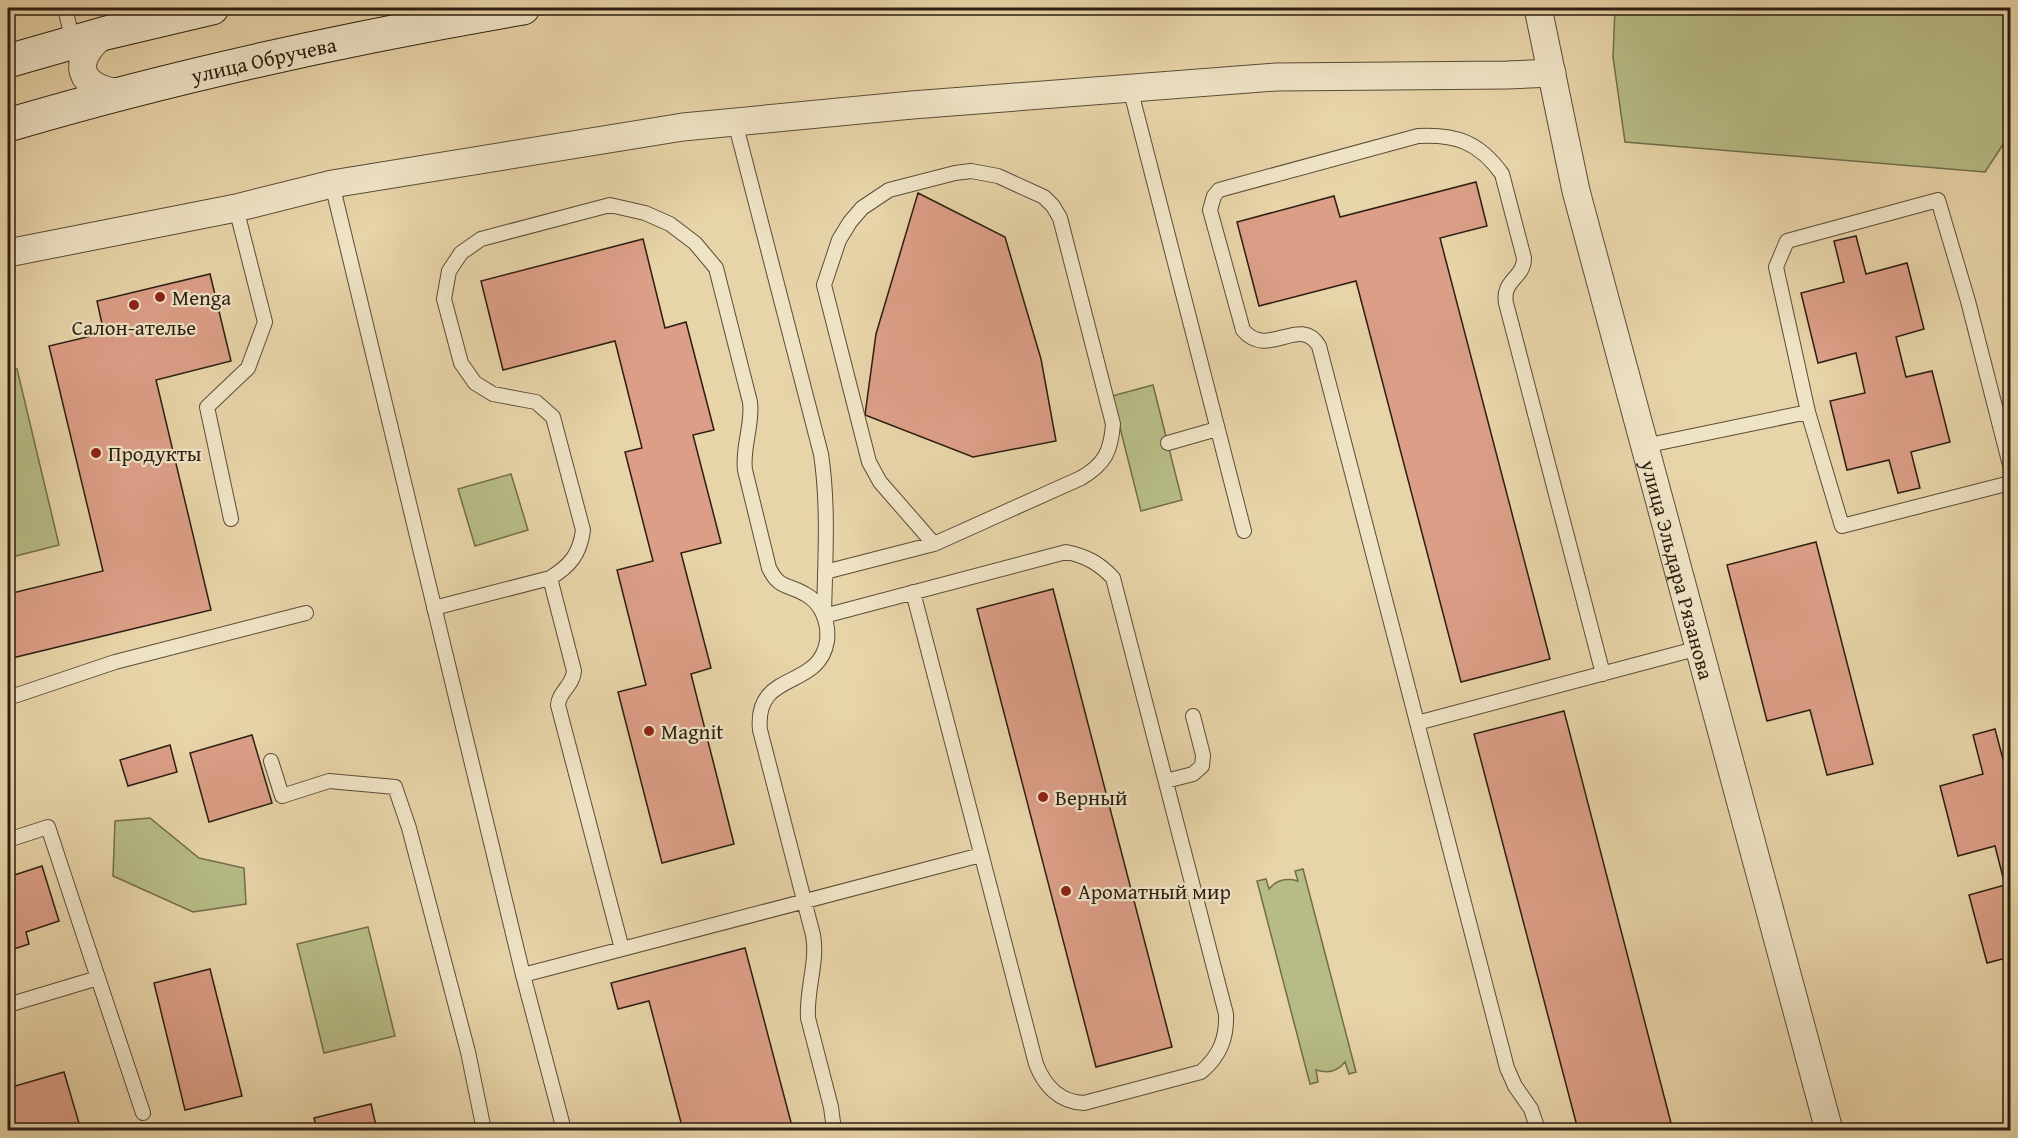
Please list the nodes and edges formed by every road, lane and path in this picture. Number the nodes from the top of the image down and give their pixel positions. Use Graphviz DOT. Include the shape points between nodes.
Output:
graph roads {
  1 [pos="64,8"];
  2 [pos="212,8"];
  3 [pos="523,8"];
  4 [pos="1538,8"];
  5 [pos="106,33"];
  6 [pos="73,42"];
  7 [pos="8,61"];
  8 [pos="1551,73"];
  9 [pos="1130,88"];
  10 [pos="123,93"];
  11 [pos="735,122"];
  12 [pos="8,125"];
  13 [pos="332,184"];
  14 [pos="236,208"];
  15 [pos="8,253"];
  16 [pos="1808,412"];
  17 [pos="1217,429"];
  18 [pos="1168,443"];
  19 [pos="1644,446"];
  20 [pos="2010,465"];
  21 [pos="2010,483"];
  22 [pos="231,519"];
  23 [pos="1244,531"];
  24 [pos="934,544"];
  25 [pos="825,572"];
  26 [pos="550,578"];
  27 [pos="912,592"];
  28 [pos="434,609"];
  29 [pos="306,613"];
  30 [pos="824,616"];
  31 [pos="1699,648"];
  32 [pos="1603,674"];
  33 [pos="8,698"];
  34 [pos="1193,716"];
  35 [pos="1417,723"];
  36 [pos="271,761"];
  37 [pos="1166,781"];
  38 [pos="8,840"];
  39 [pos="981,855"];
  40 [pos="805,901"];
  41 [pos="622,949"];
  42 [pos="524,975"];
  43 [pos="98,978"];
  44 [pos="8,1005"];
  45 [pos="143,1113"];
  46 [pos="484,1131"];
  47 [pos="564,1131"];
  48 [pos="834,1131"];
  49 [pos="1538,1131"];
  50 [pos="1829,1131"];
  1 -- 6 [label="lane"];
  2 -- 5 [label="main road"];
  3 -- 10 [label="main road, улица Обручева" via="384,32"];
  4 -- 8 [label="street, улица Эльдара Рязанова"];
  5 -- 6 [label="main road"];
  5 -- 10 [label="street" via="84,56 83,74 100,89"];
  6 -- 7 [label="main road"];
  8 -- 9 [label="street" via="1276,77"];
  8 -- 19 [label="street, улица Эльдара Рязанова" via="1576,191"];
  9 -- 11 [label="street"];
  9 -- 17 [label="lane"];
  10 -- 12 [label="main road, улица Обручева"];
  11 -- 13 [label="street"];
  11 -- 25 [label="lane" via="818,438 826,490"];
  13 -- 14 [label="street"];
  13 -- 28 [label="lane"];
  14 -- 15 [label="street"];
  14 -- 22 [label="lane" via="265,322 248,368 207,407"];
  16 -- 19 [label="lane"];
  16 -- 20 [label="lane" via="1776,267 1786,241 1938,200"];
  16 -- 21 [label="lane" via="1842,526"];
  17 -- 18 [label="lane"];
  17 -- 23 [label="lane"];
  19 -- 31 [label="street, улица Эльдара Рязанова"];
  24 -- 24 [label="lane" via="1082,478 1105,457 1111,442 1113,424 1060,218 1044,197 984,172 955,173 889,190 862,208 839,240 824,285 869,462 880,482"];
  24 -- 25 [label="lane"];
  25 -- 30 [label="lane"];
  26 -- 28 [label="lane"];
  26 -- 30 [label="lane" via="576,556 583,530 553,417 536,402 494,394 475,383 460,363 444,299 449,271 461,253 481,239 610,205 670,224 695,243 716,268 750,402 745,470 770,568 778,582 805,594"];
  26 -- 41 [label="lane" via="574,671 558,705"];
  27 -- 30 [label="lane"];
  27 -- 37 [label="lane" via="1066,552 1097,563 1113,578"];
  27 -- 39 [label="lane"];
  28 -- 42 [label="lane"];
  29 -- 33 [label="lane" via="115,662"];
  30 -- 40 [label="lane" via="828,632 822,656 813,668 772,690 759,716"];
  31 -- 32 [label="lane"];
  31 -- 50 [label="street, улица Эльдара Рязанова"];
  32 -- 35 [label="lane"];
  32 -- 35 [label="lane" via="1506,303 1507,287 1521,272 1524,258 1502,174 1494,163 1483,152 1455,138 1418,136 1225,188 1214,196 1210,210 1243,330 1265,342 1301,333 1312,337 1319,346"];
  34 -- 37 [label="lane" via="1203,754 1202,766 1193,774"];
  35 -- 49 [label="lane" via="1507,1068 1531,1108"];
  36 -- 46 [label="lane" via="282,796 329,781 395,788 468,1052"];
  37 -- 39 [label="lane" via="1226,1014 1224,1042 1212,1063 1201,1072 1084,1103 1070,1101 1051,1089 1036,1064"];
  38 -- 43 [label="lane" via="48,828"];
  39 -- 40 [label="lane"];
  40 -- 41 [label="lane"];
  40 -- 48 [label="lane" via="815,947 808,1018"];
  41 -- 42 [label="lane"];
  42 -- 47 [label="lane"];
  43 -- 44 [label="lane"];
  43 -- 45 [label="lane"];
}
